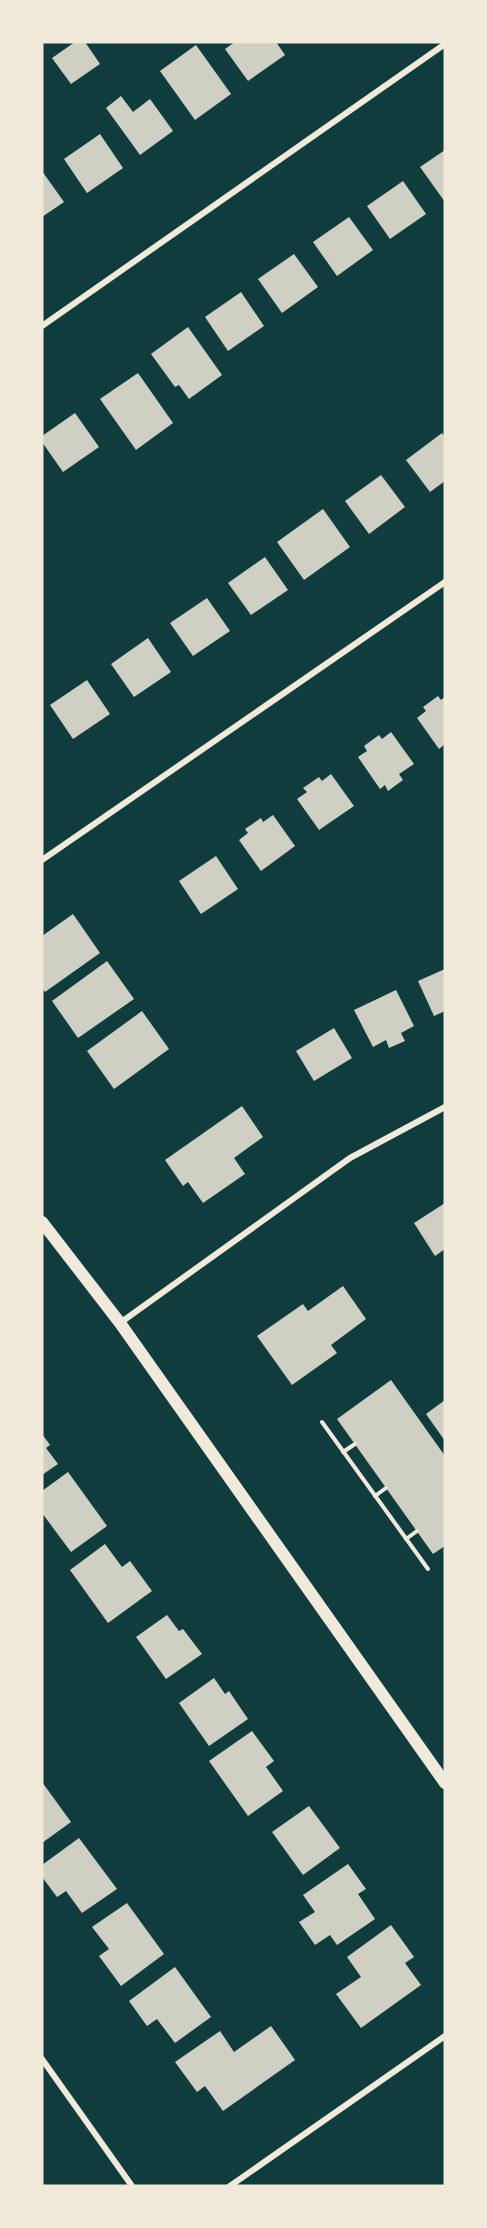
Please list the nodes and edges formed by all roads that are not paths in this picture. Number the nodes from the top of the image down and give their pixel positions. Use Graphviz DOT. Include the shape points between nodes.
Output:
graph roads {
  1 [pos="445,44"];
  2 [pos="42,326"];
  3 [pos="445,582"];
  4 [pos="42,860"];
  5 [pos="445,1107"];
  6 [pos="42,1222"];
  7 [pos="120,1323"];
  8 [pos="445,1783"];
  9 [pos="445,2036"];
  10 [pos="42,2059"];
  11 [pos="132,2186"];
  12 [pos="230,2186"];
  1 -- 2 [label="street"];
  3 -- 4 [label="street"];
  5 -- 7 [label="street" via="350,1158"];
  6 -- 7 [label="main road"];
  7 -- 8 [label="main road"];
  9 -- 12 [label="street"];
  10 -- 11 [label="street"];
}
